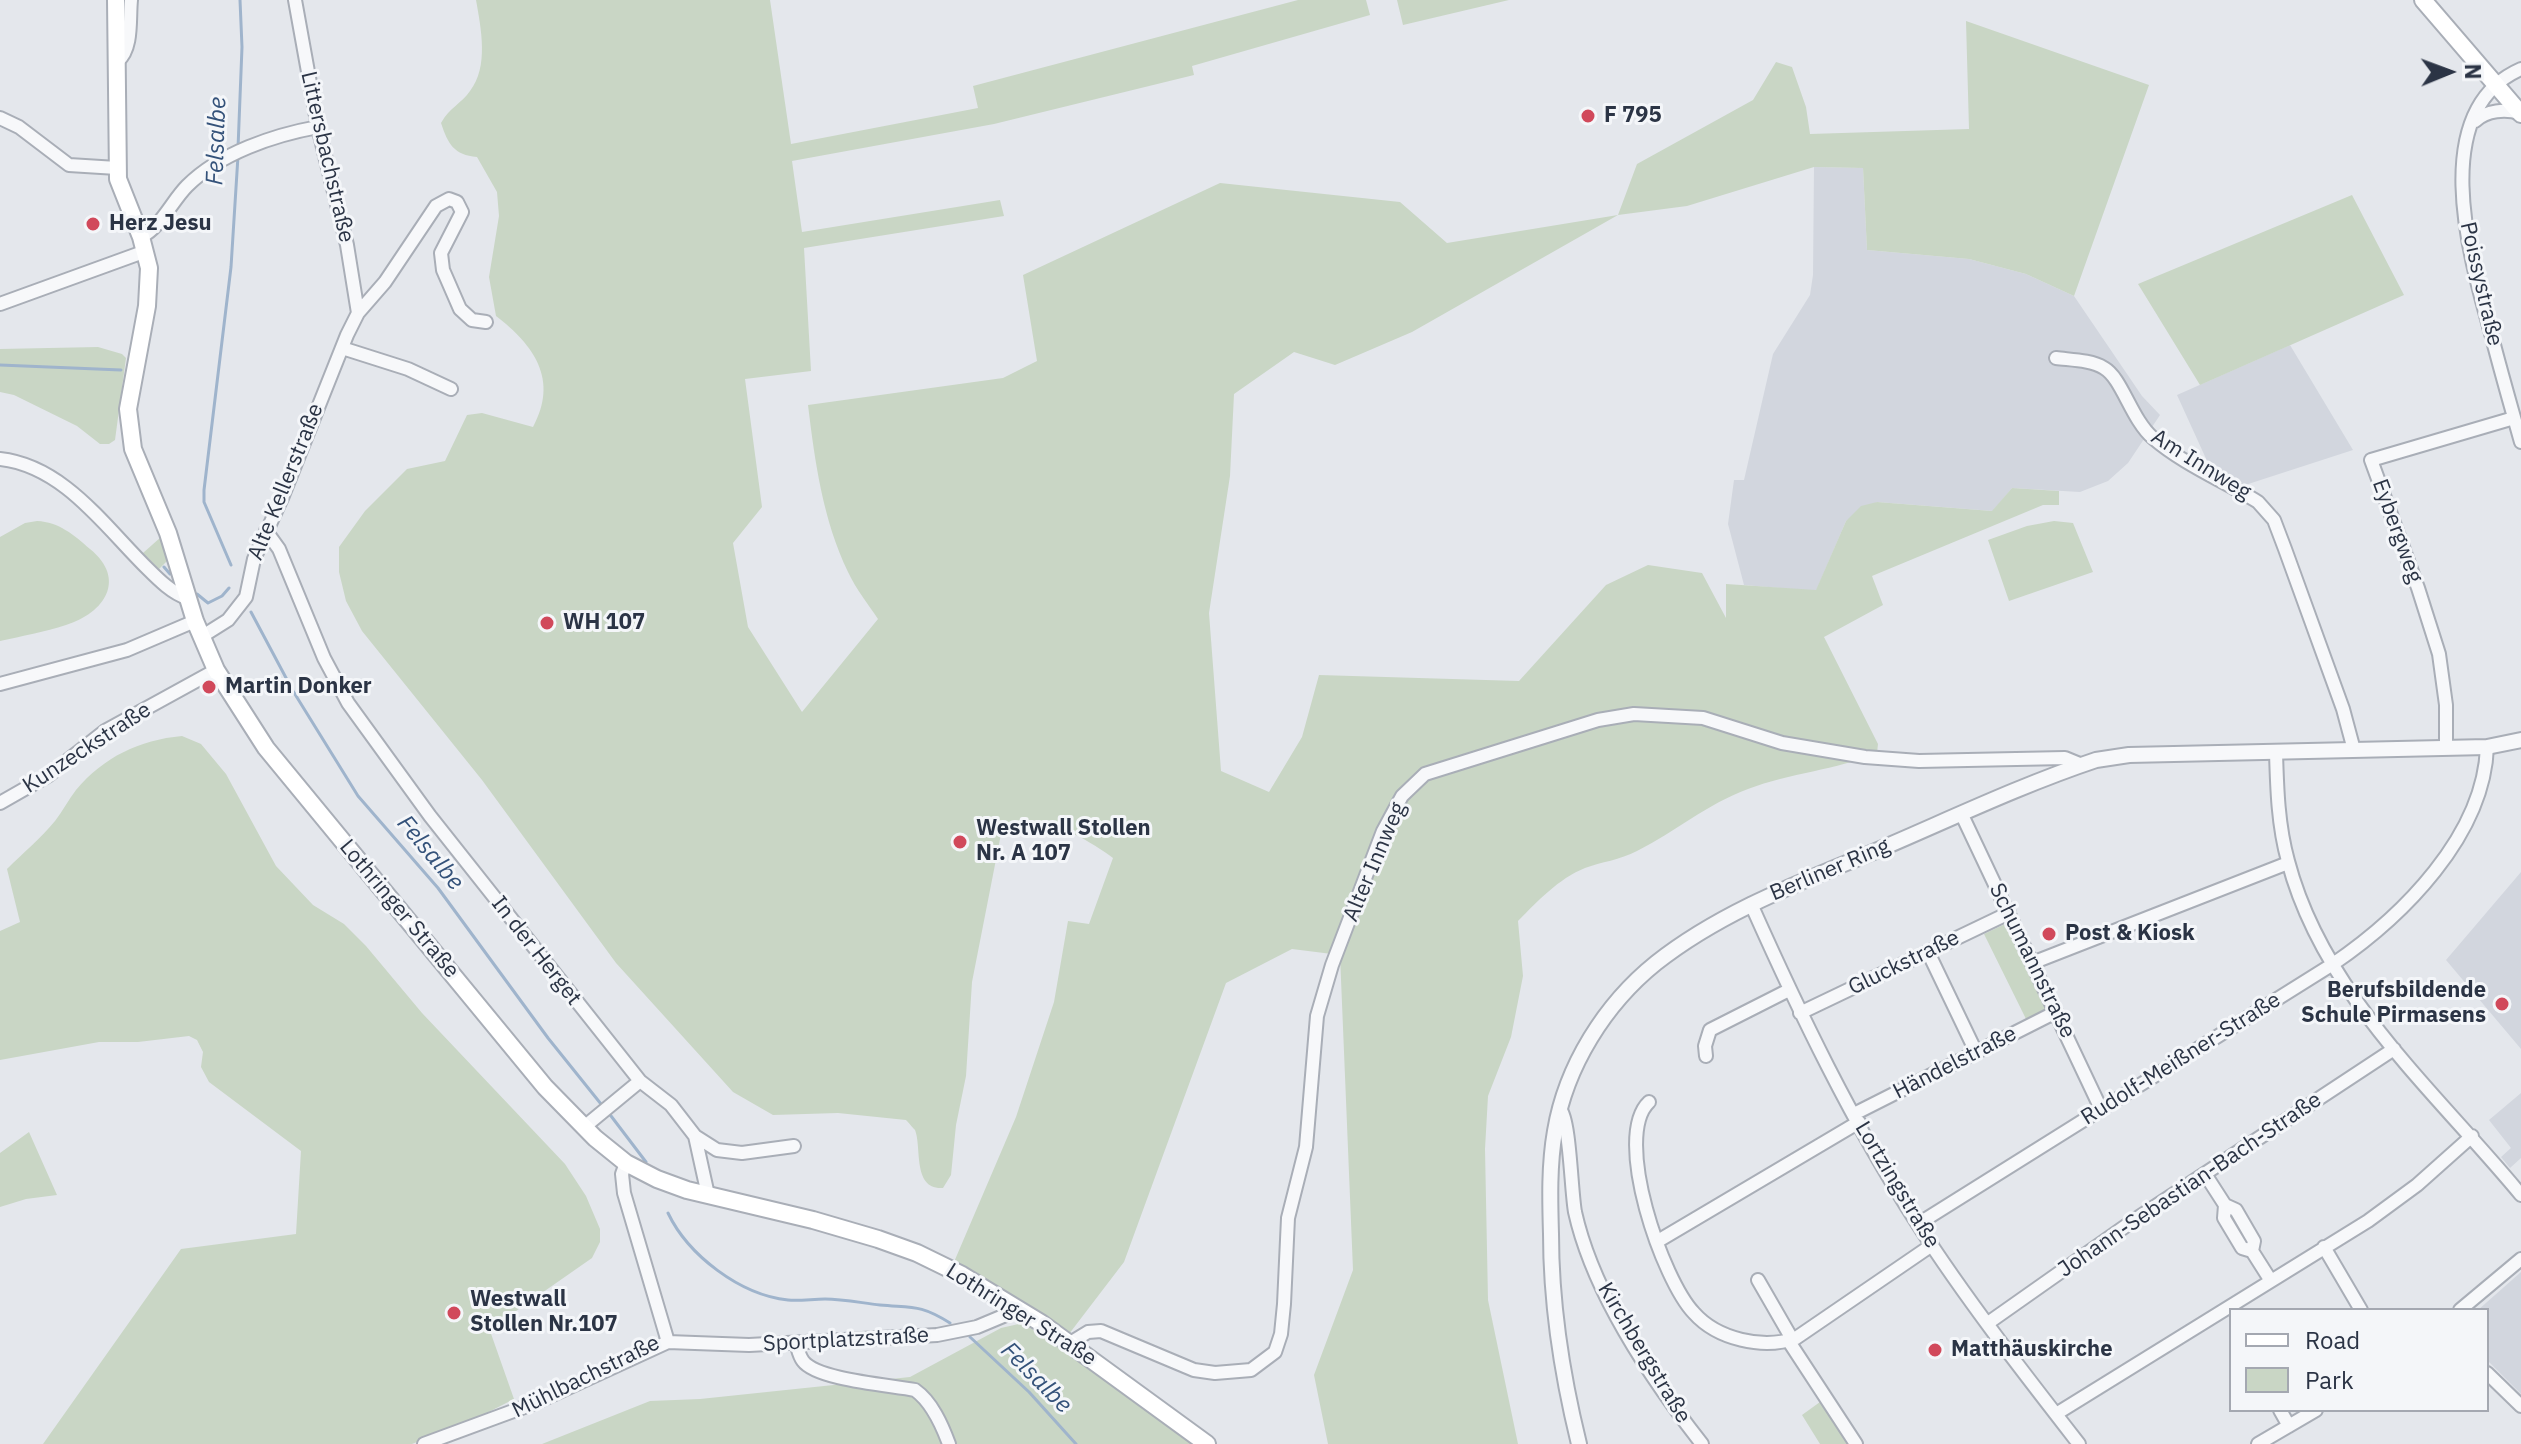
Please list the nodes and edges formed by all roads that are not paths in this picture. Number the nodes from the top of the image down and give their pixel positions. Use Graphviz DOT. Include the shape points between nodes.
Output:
graph roads {
  1 [pos="116,0"];
  2 [pos="131,0"];
  3 [pos="295,0"];
  4 [pos="2423,0"];
  5 [pos="118,61"];
  6 [pos="2521,69"];
  7 [pos="2496,85"];
  8 [pos="2521,113"];
  9 [pos="0,118"];
  10 [pos="2472,123"];
  11 [pos="318,127"];
  12 [pos="117,168"];
  13 [pos="144,244"];
  14 [pos="0,304"];
  15 [pos="358,313"];
  16 [pos="486,322"];
  17 [pos="342,348"];
  18 [pos="2056,358"];
  19 [pos="451,389"];
  20 [pos="2514,418"];
  21 [pos="2521,442"];
  22 [pos="0,459"];
  23 [pos="266,531"];
  24 [pos="187,598"];
  25 [pos="198,629"];
  26 [pos="216,670"];
  27 [pos="0,684"];
  28 [pos="2521,740"];
  29 [pos="2487,747"];
  30 [pos="2446,748"];
  31 [pos="2354,750"];
  32 [pos="2276,752"];
  33 [pos="2082,765"];
  34 [pos="0,803"];
  35 [pos="1962,815"];
  36 [pos="2288,863"];
  37 [pos="1751,904"];
  38 [pos="2009,913"];
  39 [pos="1928,952"];
  40 [pos="2032,963"];
  41 [pos="2333,964"];
  42 [pos="1789,990"];
  43 [pos="2056,1012"];
  44 [pos="1800,1013"];
  45 [pos="2394,1049"];
  46 [pos="1976,1052"];
  47 [pos="1706,1056"];
  48 [pos="640,1081"];
  49 [pos="1649,1102"];
  50 [pos="1560,1109"];
  51 [pos="2101,1109"];
  52 [pos="1856,1118"];
  53 [pos="583,1128"];
  54 [pos="695,1136"];
  55 [pos="2472,1136"];
  56 [pos="794,1146"];
  57 [pos="626,1163"];
  58 [pos="2205,1174"];
  59 [pos="708,1195"];
  60 [pos="2521,1195"];
  61 [pos="1576,1214"];
  62 [pos="1550,1216"];
  63 [pos="1918,1224"];
  64 [pos="1658,1241"];
  65 [pos="1932,1245"];
  66 [pos="2324,1247"];
  67 [pos="2521,1259"];
  68 [pos="1758,1280"];
  69 [pos="2271,1281"];
  70 [pos="2360,1308"];
  71 [pos="2462,1308"];
  72 [pos="1020,1309"];
  73 [pos="1988,1323"];
  74 [pos="1790,1340"];
  75 [pos="668,1342"];
  76 [pos="796,1343"];
  77 [pos="1070,1343"];
  78 [pos="2489,1375"];
  79 [pos="2521,1406"];
  80 [pos="2281,1412"];
  81 [pos="2313,1412"];
  82 [pos="2056,1414"];
  83 [pos="2289,1426"];
  84 [pos="424,1444"];
  85 [pos="949,1444"];
  86 [pos="1207,1444"];
  87 [pos="1579,1444"];
  88 [pos="1702,1444"];
  89 [pos="1856,1444"];
  90 [pos="2079,1444"];
  91 [pos="2258,1444"];
  1 -- 5 [label="main road, Lothringer Straße"];
  2 -- 5 [label="street" via="127,46"];
  3 -- 11 [label="street, Littersbachstraße"];
  4 -- 7 [label="main road"];
  5 -- 12 [label="main road, Lothringer Straße"];
  6 -- 7 [label="street"];
  7 -- 8 [label="main road"];
  7 -- 10 [label="street, Poissystraße"];
  8 -- 10 [label="street" via="2488,113"];
  9 -- 12 [label="street" via="69,165"];
  10 -- 20 [label="street, Poissystraße" via="2463,170 2466,231"];
  11 -- 13 [label="street" via="238,153 194,179"];
  11 -- 15 [label="street, Littersbachstraße"];
  12 -- 13 [label="main road, Lothringer Straße"];
  13 -- 14 [label="street"];
  13 -- 24 [label="main road, Lothringer Straße" via="149,286 130,394 129,435"];
  15 -- 16 [label="street, Alte Kellerstraße" via="436,206 449,199 462,212 441,253 443,270 460,309 472,320"];
  15 -- 17 [label="street, Alte Kellerstraße"];
  17 -- 19 [label="street"];
  17 -- 23 [label="street, Alte Kellerstraße"];
  18 -- 31 [label="street, Am Innweg" via="2105,368 2150,436 2258,502 2269,514"];
  20 -- 21 [label="street, Poissystraße"];
  20 -- 30 [label="street, Eybergweg" via="2371,460 2439,654"];
  22 -- 24 [label="street" via="33,467 65,488 152,573"];
  23 -- 25 [label="street, Alte Kellerstraße" via="250,568 246,597 228,620"];
  23 -- 48 [label="street, In der Herget" via="348,703 430,816"];
  24 -- 25 [label="main road, Lothringer Straße"];
  25 -- 26 [label="main road, Lothringer Straße"];
  25 -- 27 [label="street, Alte Kellerstraße"];
  26 -- 34 [label="street, Kunzeckstraße" via="105,731 49,775"];
  26 -- 53 [label="main road, Lothringer Straße" via="250,727 293,782"];
  28 -- 29 [label="street, Berliner Ring"];
  29 -- 30 [label="street, Berliner Ring"];
  29 -- 41 [label="street, Rudolf-Meißner-Straße" via="2475,801 2434,871 2384,926"];
  30 -- 31 [label="street, Berliner Ring"];
  31 -- 32 [label="street, Berliner Ring"];
  32 -- 33 [label="street, Berliner Ring" via="2129,755"];
  32 -- 36 [label="street"];
  33 -- 35 [label="street, Berliner Ring"];
  33 -- 77 [label="street, Alter Innweg" via="2065,758 1865,757 1782,743 1703,718 1634,714 1598,720 1425,774 1402,796 1383,831 1317,1016 1306,1147 1288,1218 1284,1304 1275,1352 1251,1370 1215,1373 1194,1370 1101,1331"];
  35 -- 37 [label="street, Berliner Ring"];
  35 -- 38 [label="street, Schumannstraße"];
  36 -- 40 [label="street"];
  36 -- 41 [label="street"];
  37 -- 42 [label="street, Lortzingstraße"];
  37 -- 50 [label="street, Berliner Ring" via="1675,949 1622,996 1582,1053"];
  38 -- 39 [label="street, Gluckstraße"];
  38 -- 40 [label="street, Schumannstraße"];
  39 -- 44 [label="street, Gluckstraße"];
  39 -- 46 [label="street"];
  40 -- 43 [label="street, Schumannstraße"];
  41 -- 45 [label="street"];
  41 -- 51 [label="street, Rudolf-Meißner-Straße"];
  42 -- 44 [label="street, Lortzingstraße"];
  42 -- 47 [label="street" via="1710,1030"];
  43 -- 46 [label="street, Händelstraße"];
  43 -- 51 [label="street, Schumannstraße"];
  44 -- 52 [label="street, Lortzingstraße"];
  45 -- 55 [label="street"];
  45 -- 58 [label="street, Johann-Sebastian-Bach-Straße"];
  46 -- 52 [label="street, Händelstraße"];
  48 -- 53 [label="street"];
  48 -- 54 [label="street, In der Herget" via="671,1105"];
  49 -- 64 [label="street" via="1637,1124 1637,1149 1644,1202"];
  50 -- 61 [label="street, Kirchbergstraße" via="1567,1123"];
  50 -- 62 [label="street, Berliner Ring"];
  51 -- 63 [label="street, Rudolf-Meißner-Straße"];
  52 -- 63 [label="street, Lortzingstraße"];
  52 -- 64 [label="street, Händelstraße"];
  53 -- 57 [label="main road, Lothringer Straße"];
  54 -- 56 [label="street, In der Herget" via="722,1152"];
  54 -- 59 [label="street, In der Herget"];
  55 -- 60 [label="street"];
  55 -- 66 [label="street" via="2391,1205"];
  57 -- 59 [label="main road, Lothringer Straße" via="665,1183"];
  57 -- 75 [label="street, Mühlbachstraße" via="624,1193"];
  58 -- 69 [label="street" via="2225,1205 2236,1210"];
  58 -- 73 [label="street, Johann-Sebastian-Bach-Straße"];
  59 -- 72 [label="main road, Lothringer Straße" via="898,1245"];
  61 -- 62 [label="street"];
  61 -- 88 [label="street, Kirchbergstraße" via="1595,1272 1625,1329"];
  62 -- 87 [label="street, Berliner Ring" via="1559,1349"];
  63 -- 65 [label="street, Lortzingstraße"];
  64 -- 74 [label="street" via="1676,1287 1704,1323 1740,1339"];
  65 -- 73 [label="street, Lortzingstraße"];
  65 -- 74 [label="street"];
  66 -- 69 [label="street"];
  66 -- 70 [label="street"];
  67 -- 71 [label="street"];
  68 -- 74 [label="street"];
  69 -- 82 [label="street"];
  72 -- 76 [label="street, Sportplatzstraße" via="946,1334"];
  72 -- 77 [label="main road, Lothringer Straße"];
  73 -- 82 [label="street, Lortzingstraße"];
  74 -- 89 [label="street"];
  75 -- 76 [label="street, Sportplatzstraße"];
  75 -- 84 [label="street, Mühlbachstraße" via="522,1409"];
  76 -- 85 [label="street" via="800,1358 815,1369 915,1390 929,1403"];
  77 -- 86 [label="main road, Lothringer Straße"];
  78 -- 79 [label="street"];
  80 -- 83 [label="street"];
  81 -- 83 [label="street"];
  82 -- 90 [label="street, Lortzingstraße"];
  83 -- 91 [label="street"];
}
